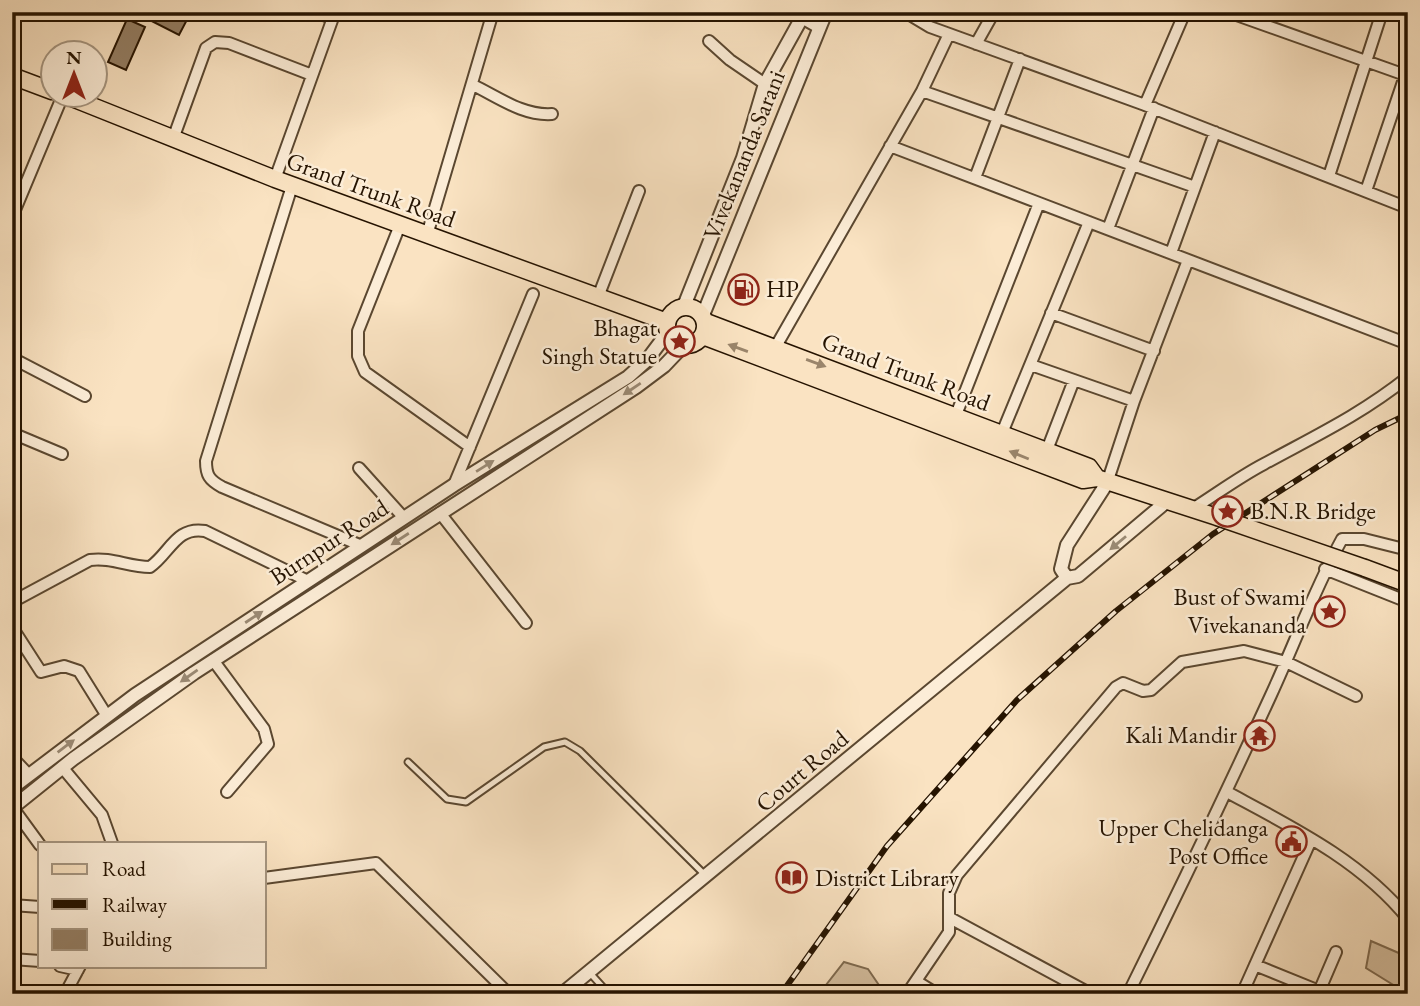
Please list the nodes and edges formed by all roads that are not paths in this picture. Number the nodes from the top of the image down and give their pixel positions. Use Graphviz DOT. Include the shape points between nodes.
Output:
graph roads {
  1 [pos="318,12"];
  2 [pos="493,12"];
  3 [pos="826,12"];
  4 [pos="994,12"];
  5 [pos="1185,12"];
  6 [pos="1228,12"];
  7 [pos="1382,12"];
  8 [pos="909,14"];
  9 [pos="800,15"];
  10 [pos="334,16"];
  11 [pos="819,28"];
  12 [pos="949,34"];
  13 [pos="709,41"];
  14 [pos="976,44"];
  15 [pos="1020,60"];
  16 [pos="1365,61"];
  17 [pos="1407,73"];
  18 [pos="312,75"];
  19 [pos="12,76"];
  20 [pos="765,84"];
  21 [pos="473,85"];
  22 [pos="38,86"];
  23 [pos="922,91"];
  24 [pos="1150,106"];
  25 [pos="58,108"];
  26 [pos="96,108"];
  27 [pos="552,114"];
  28 [pos="998,118"];
  29 [pos="1215,132"];
  30 [pos="173,139"];
  31 [pos="890,146"];
  32 [pos="1131,164"];
  33 [pos="1329,176"];
  34 [pos="975,178"];
  35 [pos="275,179"];
  36 [pos="292,186"];
  37 [pos="1195,187"];
  38 [pos="639,191"];
  39 [pos="1366,191"];
  40 [pos="1039,203"];
  41 [pos="1408,208"];
  42 [pos="12,218"];
  43 [pos="1089,222"];
  44 [pos="400,225"];
  45 [pos="1108,229"];
  46 [pos="427,235"];
  47 [pos="1171,253"];
  48 [pos="1188,260"];
  49 [pos="533,294"];
  50 [pos="598,297"];
  51 [pos="684,306"];
  52 [pos="1051,313"];
  53 [pos="704,324"];
  54 [pos="667,327"];
  55 [pos="1408,344"];
  56 [pos="684,345"];
  57 [pos="775,348"];
  58 [pos="1154,351"];
  59 [pos="12,358"];
  60 [pos="1031,365"];
  61 [pos="1408,377"];
  62 [pos="1074,380"];
  63 [pos="85,396"];
  64 [pos="1134,401"];
  65 [pos="956,415"];
  66 [pos="12,433"];
  67 [pos="1002,433"];
  68 [pos="470,447"];
  69 [pos="1047,450"];
  70 [pos="62,454"];
  71 [pos="359,468"];
  72 [pos="1097,476"];
  73 [pos="454,485"];
  74 [pos="1167,502"];
  75 [pos="440,513"];
  76 [pos="1204,514"];
  77 [pos="404,518"];
  78 [pos="362,546"];
  79 [pos="1408,550"];
  80 [pos="1323,574"];
  81 [pos="1067,578"];
  82 [pos="308,581"];
  83 [pos="1408,584"];
  84 [pos="12,601"];
  85 [pos="1408,602"];
  86 [pos="526,623"];
  87 [pos="12,626"];
  88 [pos="213,660"];
  89 [pos="1286,662"];
  90 [pos="1356,696"];
  91 [pos="107,716"];
  92 [pos="12,757"];
  93 [pos="408,762"];
  94 [pos="62,767"];
  95 [pos="28,774"];
  96 [pos="12,788"];
  97 [pos="227,792"];
  98 [pos="1227,792"];
  99 [pos="13,808"];
  100 [pos="1311,840"];
  101 [pos="38,842"];
  102 [pos="112,842"];
  103 [pos="707,877"];
  104 [pos="266,878"];
  105 [pos="12,905"];
  106 [pos="38,907"];
  107 [pos="950,918"];
  108 [pos="1408,919"];
  109 [pos="1336,952"];
  110 [pos="12,959"];
  111 [pos="38,961"];
  112 [pos="1255,965"];
  113 [pos="79,968"];
  114 [pos="589,972"];
  115 [pos="916,981"];
  116 [pos="1318,992"];
  117 [pos="65,994"];
  118 [pos="509,994"];
  119 [pos="562,994"];
  120 [pos="609,994"];
  121 [pos="907,994"];
  122 [pos="937,994"];
  123 [pos="1091,994"];
  124 [pos="1128,994"];
  125 [pos="1242,994"];
  1 -- 10 [label="street"];
  2 -- 21 [label="street"];
  3 -- 11 [label="street, Vivekananda Sarani"];
  4 -- 14 [label="street"];
  5 -- 24 [label="street"];
  6 -- 16 [label="street"];
  7 -- 16 [label="street"];
  8 -- 12 [label="street"];
  9 -- 11 [label="street"];
  9 -- 20 [label="street, Vivekananda Sarani"];
  10 -- 18 [label="street"];
  11 -- 53 [label="street, Vivekananda Sarani"];
  12 -- 14 [label="street"];
  12 -- 23 [label="street"];
  13 -- 20 [label="street"];
  14 -- 15 [label="street"];
  15 -- 24 [label="street"];
  15 -- 28 [label="street"];
  16 -- 17 [label="street"];
  16 -- 33 [label="street"];
  17 -- 39 [label="street"];
  18 -- 30 [label="street" via="229,43 215,42 206,48"];
  18 -- 35 [label="street"];
  19 -- 22 [label="main road"];
  20 -- 51 [label="street, Vivekananda Sarani" via="743,158"];
  21 -- 27 [label="street" via="523,110"];
  21 -- 46 [label="street"];
  23 -- 28 [label="street"];
  23 -- 31 [label="street"];
  24 -- 29 [label="street"];
  24 -- 32 [label="street"];
  25 -- 42 [label="street"];
  26 -- 30 [label="main road, Grand Trunk Road"];
  28 -- 32 [label="street"];
  28 -- 34 [label="street"];
  29 -- 33 [label="street"];
  29 -- 37 [label="street"];
  30 -- 35 [label="main road, Grand Trunk Road"];
  31 -- 34 [label="street"];
  31 -- 57 [label="street"];
  32 -- 37 [label="street"];
  32 -- 45 [label="street"];
  33 -- 39 [label="street"];
  34 -- 40 [label="street"];
  35 -- 36 [label="main road, Grand Trunk Road"];
  36 -- 44 [label="main road, Grand Trunk Road"];
  36 -- 78 [label="street" via="206,472 210,481 222,488"];
  37 -- 47 [label="street"];
  38 -- 50 [label="street"];
  39 -- 41 [label="street"];
  40 -- 43 [label="street"];
  40 -- 65 [label="street"];
  43 -- 45 [label="street"];
  43 -- 52 [label="street"];
  44 -- 46 [label="main road, Grand Trunk Road"];
  44 -- 68 [label="street" via="358,331 358,356 365,372"];
  45 -- 47 [label="street"];
  46 -- 50 [label="main road, Grand Trunk Road"];
  47 -- 48 [label="street"];
  48 -- 55 [label="street"];
  48 -- 58 [label="street"];
  49 -- 68 [label="street"];
  50 -- 54 [label="main road, Grand Trunk Road"];
  51 -- 53 [label="main road, Grand Trunk Road" via="694,308"];
  51 -- 54 [label="main road" via="673,311"];
  52 -- 58 [label="street"];
  52 -- 60 [label="street"];
  53 -- 56 [label="main road" via="692,345"];
  53 -- 57 [label="main road, Grand Trunk Road"];
  72 -- 53 [label="main road, Grand Trunk Road, one-way"];
  54 -- 56 [label="main road, Grand Trunk Road" via="674,341"];
  73 -- 54 [label="street, Burnpur Road, one-way" via="628,377 647,360"];
  56 -- 75 [label="street, one-way" via="636,387"];
  57 -- 65 [label="main road, Grand Trunk Road, one-way"];
  58 -- 64 [label="street"];
  59 -- 63 [label="street"];
  60 -- 62 [label="street"];
  60 -- 67 [label="street"];
  61 -- 76 [label="street" via="1373,405 1263,464"];
  62 -- 64 [label="street"];
  62 -- 69 [label="street"];
  64 -- 72 [label="street"];
  65 -- 67 [label="main road, Grand Trunk Road"];
  66 -- 70 [label="street"];
  67 -- 69 [label="main road, Grand Trunk Road"];
  68 -- 73 [label="street"];
  69 -- 72 [label="main road, Grand Trunk Road"];
  71 -- 77 [label="street"];
  72 -- 74 [label="main road"];
  72 -- 81 [label="street" via="1063,556 1061,569"];
  73 -- 77 [label="street, Burnpur Road"];
  74 -- 76 [label="main road"];
  74 -- 81 [label="street, Court Road, one-way" via="1078,576"];
  75 -- 86 [label="street"];
  75 -- 88 [label="street, one-way"];
  76 -- 83 [label="main road, bridge"];
  77 -- 78 [label="street, Burnpur Road"];
  78 -- 82 [label="street, Burnpur Road"];
  79 -- 80 [label="street" via="1364,539 1342,540"];
  80 -- 85 [label="street"];
  80 -- 89 [label="street"];
  81 -- 103 [label="street, Court Road"];
  82 -- 84 [label="street" via="194,529 184,532 150,567 90,560"];
  91 -- 82 [label="street, Burnpur Road, one-way"];
  87 -- 91 [label="street" via="41,672 64,666 79,671"];
  88 -- 94 [label="street, one-way"];
  88 -- 97 [label="street" via="264,729 268,744"];
  89 -- 90 [label="street"];
  89 -- 98 [label="street"];
  89 -- 107 [label="street" via="1244,651 1220,653 1182,662 1151,690 1123,683 1116,687 957,875 949,893"];
  95 -- 91 [label="street, Burnpur Road, one-way"];
  92 -- 95 [label="street"];
  93 -- 103 [label="lane" via="447,799 466,802 544,747 565,742 580,751"];
  94 -- 99 [label="street"];
  94 -- 102 [label="street" via="102,815"];
  95 -- 96 [label="street, Burnpur Road"];
  98 -- 100 [label="street"];
  98 -- 124 [label="street"];
  99 -- 101 [label="street"];
  100 -- 108 [label="street" via="1378,888"];
  100 -- 112 [label="street"];
  103 -- 114 [label="street, Court Road"];
  104 -- 118 [label="street" via="376,863"];
  105 -- 106 [label="street"];
  107 -- 115 [label="street" via="945,941"];
  107 -- 123 [label="street"];
  109 -- 116 [label="street"];
  110 -- 111 [label="street"];
  112 -- 116 [label="street"];
  112 -- 125 [label="street"];
  113 -- 117 [label="street"];
  114 -- 119 [label="street, Court Road"];
  114 -- 120 [label="lane"];
  115 -- 121 [label="street"];
  115 -- 122 [label="street"];
}
